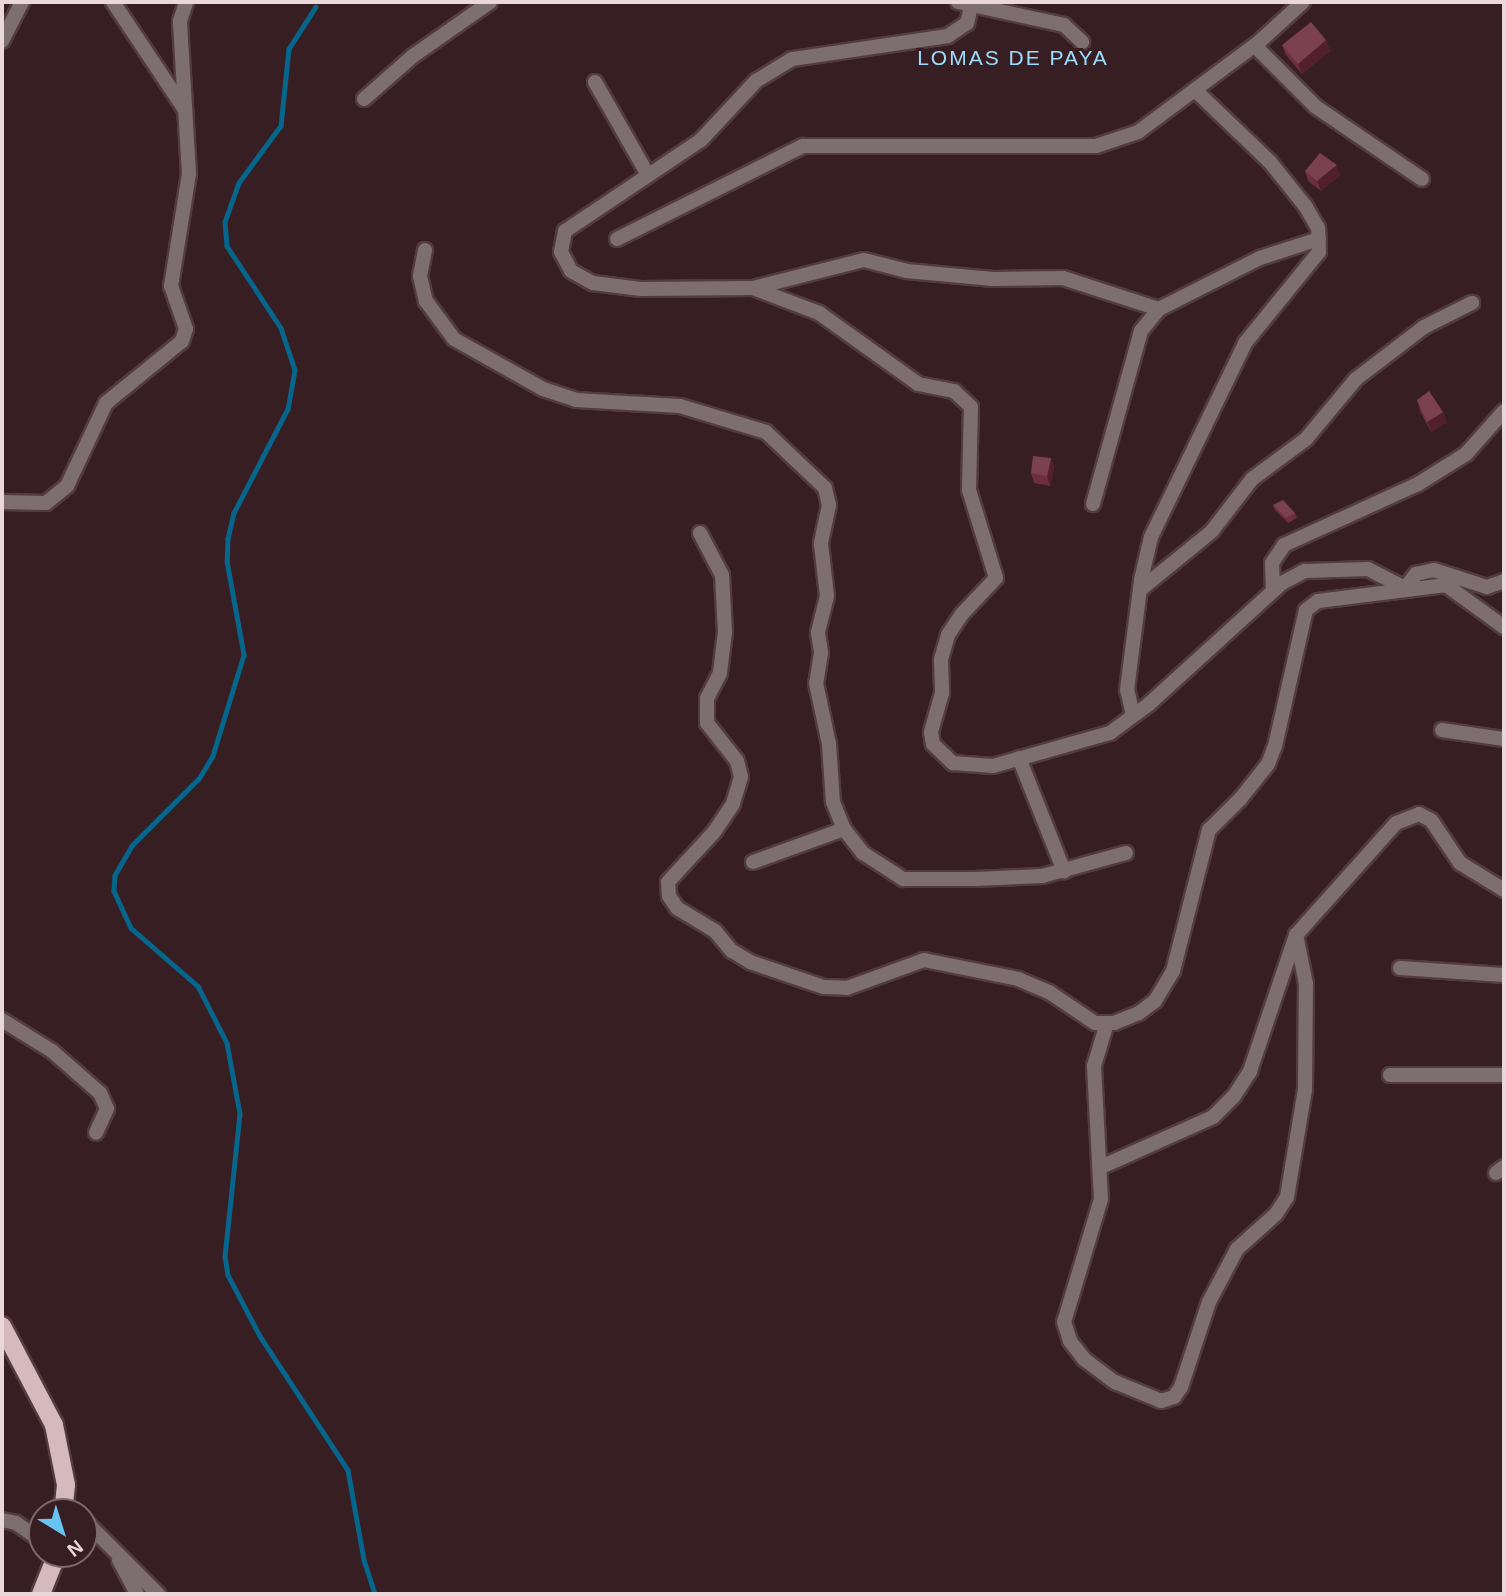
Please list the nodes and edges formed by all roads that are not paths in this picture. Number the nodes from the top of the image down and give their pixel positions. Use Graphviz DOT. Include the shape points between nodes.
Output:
graph roads {
  1 [pos="22,2"];
  2 [pos="113,2"];
  3 [pos="186,2"];
  4 [pos="490,2"];
  5 [pos="1303,2"];
  6 [pos="967,3"];
  7 [pos="2,41"];
  8 [pos="1082,42"];
  9 [pos="1255,46"];
  10 [pos="595,82"];
  11 [pos="1195,90"];
  12 [pos="364,99"];
  13 [pos="186,111"];
  14 [pos="648,175"];
  15 [pos="1422,179"];
  16 [pos="617,239"];
  17 [pos="1319,239"];
  18 [pos="425,250"];
  19 [pos="753,288"];
  20 [pos="1472,303"];
  21 [pos="1159,309"];
  22 [pos="1504,411"];
  23 [pos="2,502"];
  24 [pos="1093,504"];
  25 [pos="700,533"];
  26 [pos="1504,581"];
  27 [pos="1405,588"];
  28 [pos="1141,589"];
  29 [pos="1273,591"];
  30 [pos="1504,627"];
  31 [pos="1133,715"];
  32 [pos="1441,730"];
  33 [pos="1504,739"];
  34 [pos="1019,758"];
  35 [pos="844,829"];
  36 [pos="1126,853"];
  37 [pos="753,862"];
  38 [pos="1064,871"];
  39 [pos="1504,891"];
  40 [pos="1296,935"];
  41 [pos="1400,968"];
  42 [pos="1504,975"];
  43 [pos="2,1020"];
  44 [pos="1107,1023"];
  45 [pos="1390,1075"];
  46 [pos="1504,1075"];
  47 [pos="96,1133"];
  48 [pos="1101,1167"];
  49 [pos="2,1326"];
  50 [pos="66,1498"];
  51 [pos="2,1520"];
  52 [pos="28,1531"];
  53 [pos="98,1533"];
  54 [pos="112,1546"];
  55 [pos="51,1568"];
  56 [pos="41,1594"];
  57 [pos="137,1594"];
  58 [pos="158,1594"];
  1 -- 7 [label="street"];
  2 -- 13 [label="street"];
  3 -- 13 [label="street" via="180,21"];
  4 -- 12 [label="street" via="413,56"];
  5 -- 9 [label="street"];
  6 -- 8 [label="street" via="1064,25"];
  6 -- 14 [label="street" via="967,23 948,36 792,59 756,81 701,141"];
  9 -- 11 [label="street"];
  9 -- 15 [label="street" via="1316,107"];
  10 -- 14 [label="street"];
  11 -- 16 [label="street" via="1138,132 1096,146 803,146"];
  11 -- 17 [label="street" via="1270,162 1307,207"];
  13 -- 23 [label="street" via="189,174 171,286 186,329 182,341 106,403 67,486 46,503"];
  14 -- 19 [label="street" via="565,231 561,252 571,271 593,283 641,289"];
  17 -- 21 [label="street" via="1260,258"];
  17 -- 28 [label="street" via="1319,252 1304,275 1245,342 1227,375 1151,537"];
  18 -- 35 [label="street" via="420,276 426,301 454,339 543,389 576,400 680,406 766,432 825,488 828,505 821,544 827,596 818,633 821,653 816,683 829,744 833,802"];
  19 -- 21 [label="street" via="864,260 907,271 968,277 1063,278"];
  19 -- 34 [label="street" via="820,313 918,384 966,398 971,407 969,490 996,578 948,635 941,660 942,693 933,744 953,764 969,767"];
  20 -- 28 [label="street" via="1424,327 1356,379 1306,439 1252,479 1212,531"];
  21 -- 24 [label="street" via="1141,331"];
  22 -- 29 [label="street" via="1466,454 1428,478 1284,545 1272,563"];
  25 -- 44 [label="street" via="722,575 725,632 720,673 706,698 707,723 737,761 741,777 733,804 715,831 668,882 669,896 677,908 715,931 732,951 750,962 824,987 847,988 924,960 1018,979 1049,992 1095,1023"];
  26 -- 27 [label="street" via="1487,587 1434,570 1416,574"];
  27 -- 29 [label="street" via="1368,569 1336,568 1306,571"];
  27 -- 30 [label="street" via="1446,585"];
  27 -- 44 [label="street" via="1318,601 1306,610 1275,746 1268,764 1241,799 1209,830 1173,971 1155,1001 1139,1013"];
  28 -- 31 [label="street" via="1127,690"];
  29 -- 31 [label="street"];
  31 -- 34 [label="street" via="1110,733"];
  32 -- 33 [label="street"];
  34 -- 38 [label="street"];
  35 -- 37 [label="street"];
  35 -- 38 [label="street" via="863,853 903,878 1042,876"];
  36 -- 38 [label="street"];
  39 -- 40 [label="street" via="1460,863 1432,820 1419,814 1396,823"];
  40 -- 48 [label="street" via="1250,1071 1234,1096 1213,1118"];
  40 -- 48 [label="street" via="1306,984 1305,1088 1287,1196 1276,1214 1237,1249 1209,1302 1174,1397 1161,1401 1115,1382 1084,1359 1070,1341 1065,1308 1093,1234"];
  41 -- 42 [label="street"];
  43 -- 47 [label="street" via="52,1051 100,1093 107,1108"];
  44 -- 48 [label="street" via="1094,1066"];
  45 -- 46 [label="street"];
  49 -- 50 [label="main road" via="54,1425"];
  51 -- 52 [label="street"];
  53 -- 54 [label="street"];
  54 -- 57 [label="street"];
  54 -- 58 [label="street"];
  55 -- 56 [label="main road"];
}
